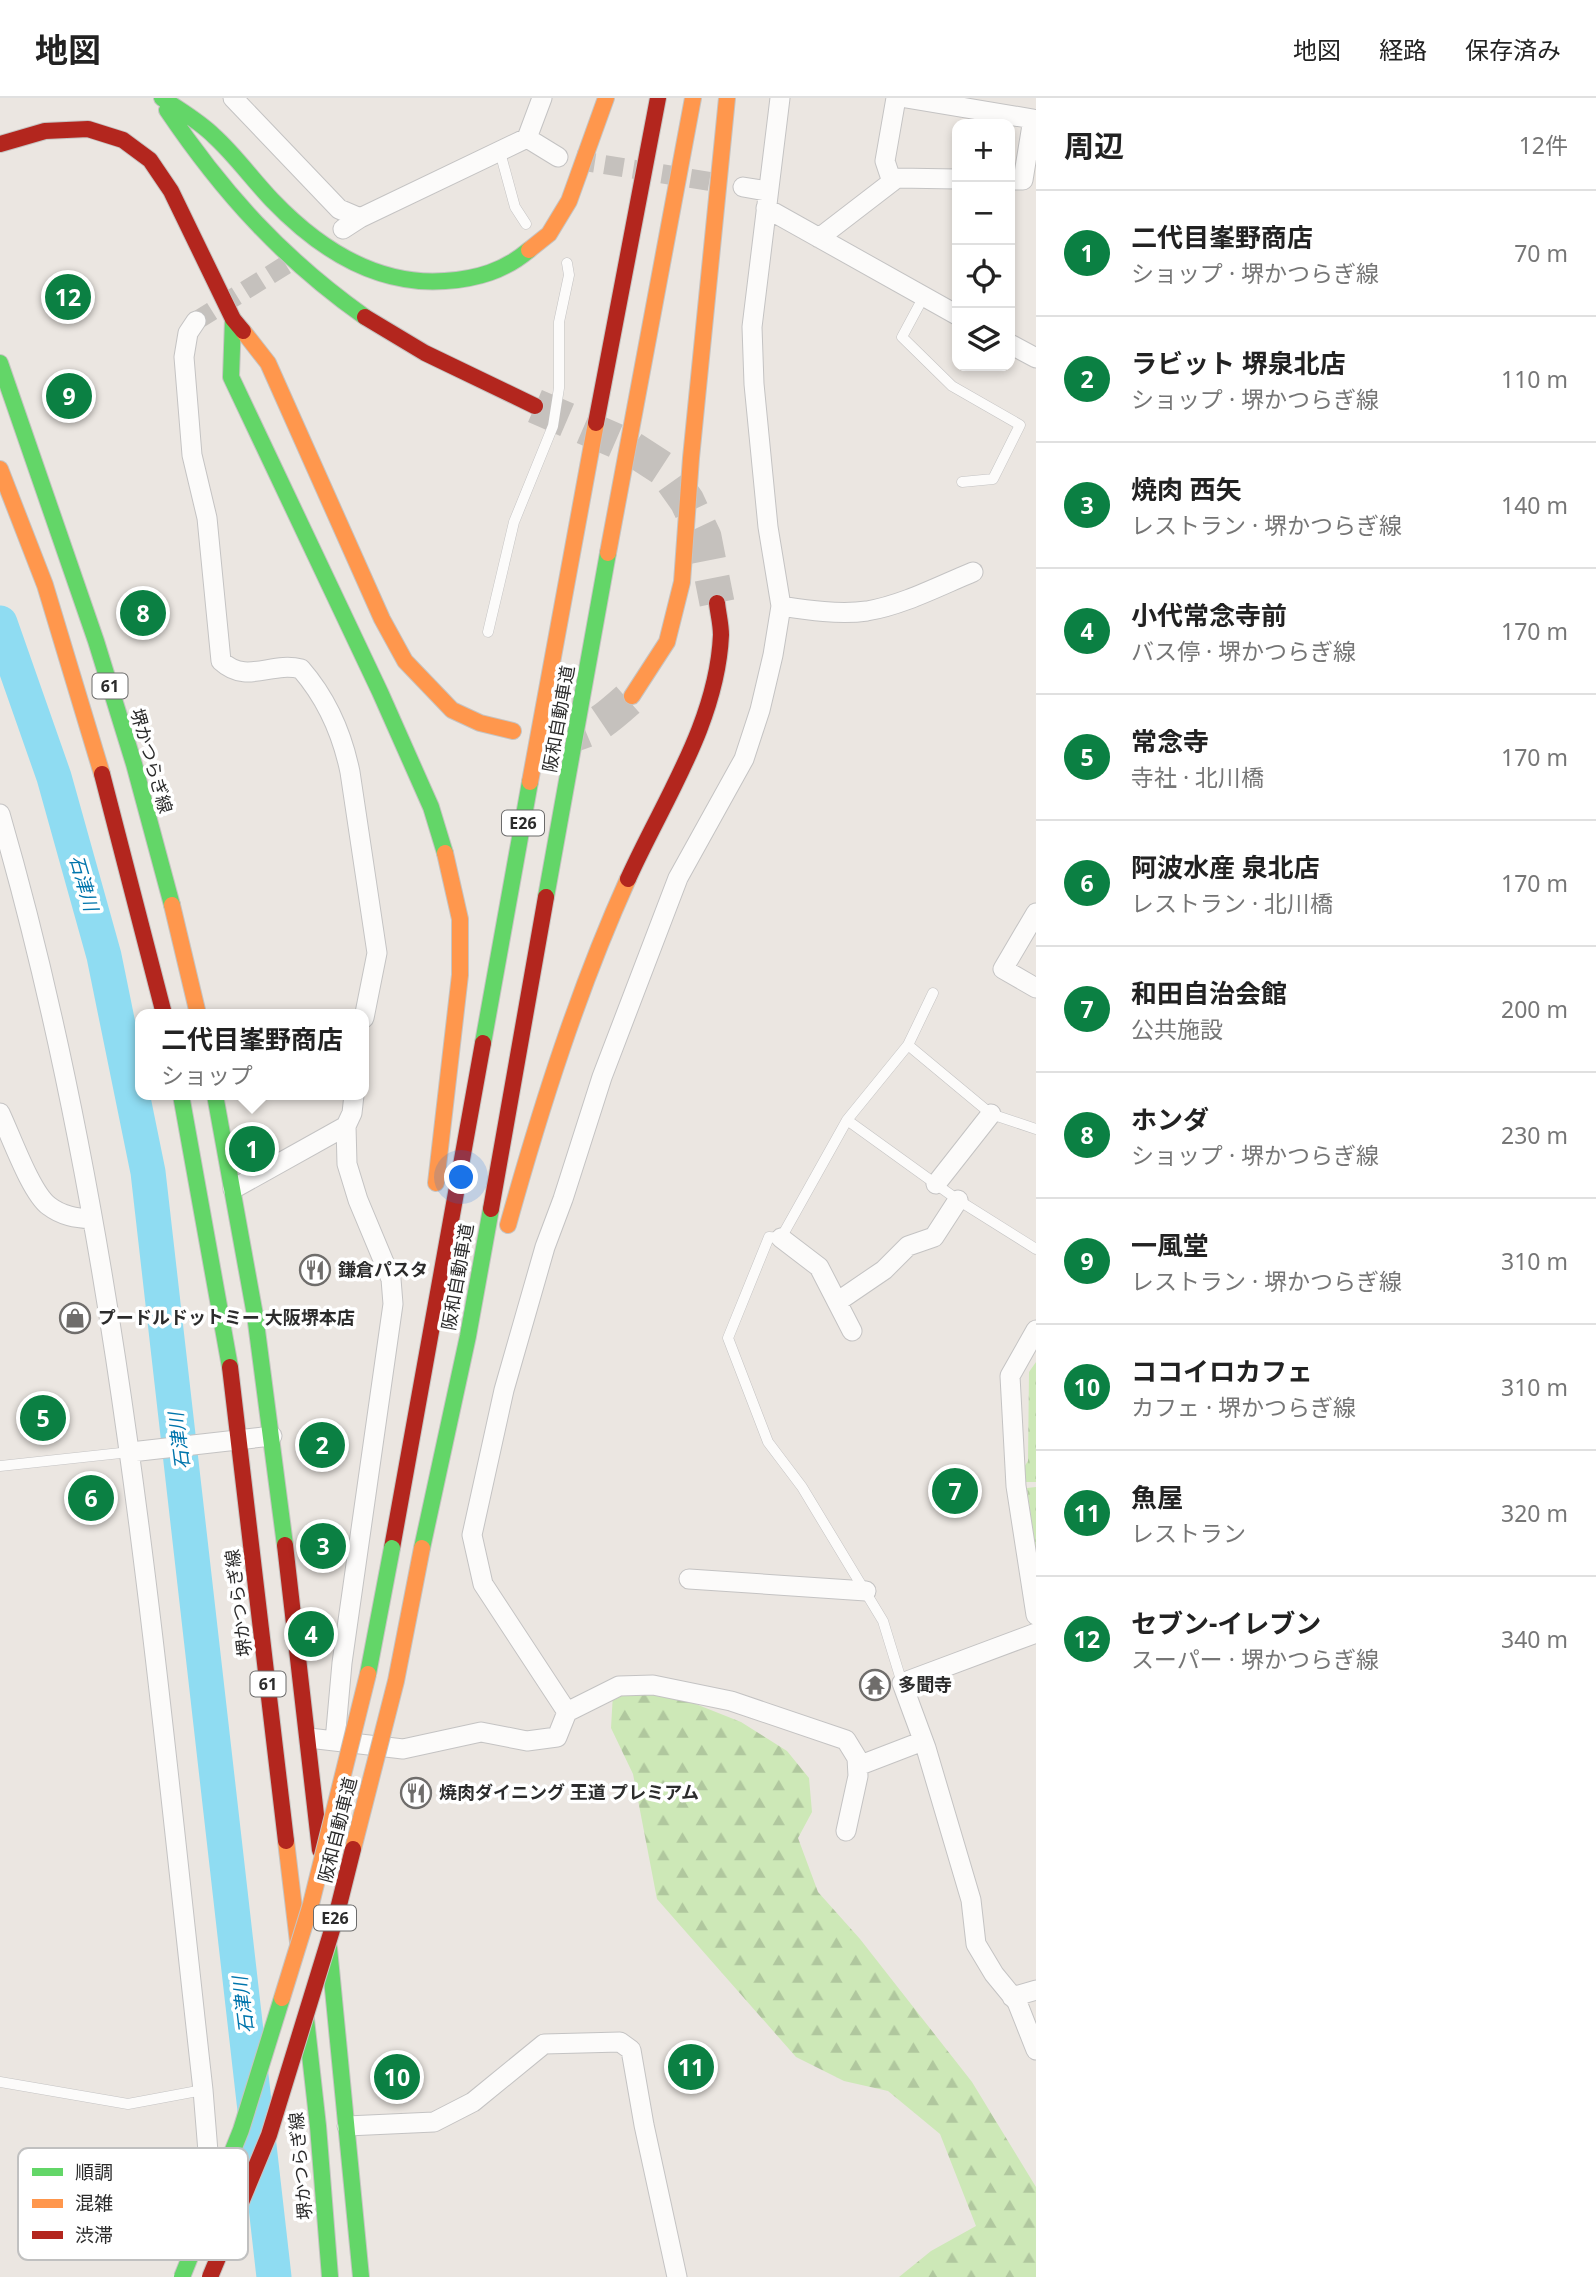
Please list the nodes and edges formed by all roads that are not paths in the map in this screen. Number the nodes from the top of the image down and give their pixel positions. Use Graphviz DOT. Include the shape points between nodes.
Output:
graph roads {
  1 [pos="161,98"];
  2 [pos="233,98"];
  3 [pos="542,98"];
  4 [pos="606,98"];
  5 [pos="658,98"];
  6 [pos="693,98"];
  7 [pos="727,98"];
  8 [pos="780,98"];
  9 [pos="896,98"];
  10 [pos="906,98"];
  11 [pos="527,138"];
  12 [pos="0,144"];
  13 [pos="500,152"];
  14 [pos="558,157"];
  15 [pos="952,179"];
  16 [pos="1015,180"];
  17 [pos="892,182"];
  18 [pos="743,187"];
  19 [pos="767,199"];
  20 [pos="360,218"];
  21 [pos="526,224"];
  22 [pos="343,229"];
  23 [pos="819,239"];
  24 [pos="566,263"];
  25 [pos="924,296"];
  26 [pos="952,312"];
  27 [pos="233,319"];
  28 [pos="196,321"];
  29 [pos="1015,347"];
  30 [pos="1036,358"];
  31 [pos="0,363"];
  32 [pos="535,406"];
  33 [pos="0,468"];
  34 [pos="962,482"];
  35 [pos="973,572"];
  36 [pos="717,603"];
  37 [pos="780,606"];
  38 [pos="488,632"];
  39 [pos="632,696"];
  40 [pos="513,731"];
  41 [pos="0,814"];
  42 [pos="1036,914"];
  43 [pos="1036,988"];
  44 [pos="933,993"];
  45 [pos="163,1009"];
  46 [pos="197,1009"];
  47 [pos="366,1009"];
  48 [pos="908,1045"];
  49 [pos="182,1100"];
  50 [pos="216,1100"];
  51 [pos="353,1100"];
  52 [pos="0,1113"];
  53 [pos="991,1114"];
  54 [pos="847,1120"];
  55 [pos="346,1126"];
  56 [pos="1036,1129"];
  57 [pos="936,1184"];
  58 [pos="233,1189"];
  59 [pos="958,1200"];
  60 [pos="433,1204"];
  61 [pos="91,1219"];
  62 [pos="505,1237"];
  63 [pos="781,1238"];
  64 [pos="1036,1249"];
  65 [pos="498,1262"];
  66 [pos="425,1270"];
  67 [pos="837,1302"];
  68 [pos="1036,1329"];
  69 [pos="852,1331"];
  70 [pos="468,1336"];
  71 [pos="272,1436"];
  72 [pos="239,1439"];
  73 [pos="136,1452"];
  74 [pos="0,1466"];
  75 [pos="392,1548"];
  76 [pos="689,1579"];
  77 [pos="866,1591"];
  78 [pos="1036,1615"];
  79 [pos="1036,1633"];
  80 [pos="902,1683"];
  81 [pos="567,1712"];
  82 [pos="309,1738"];
  83 [pos="335,1741"];
  84 [pos="923,1741"];
  85 [pos="858,1766"];
  86 [pos="846,1831"];
  87 [pos="1036,1990"];
  88 [pos="1012,1997"];
  89 [pos="1036,2050"];
  90 [pos="0,2082"];
  91 [pos="203,2090"];
  92 [pos="347,2126"];
  93 [pos="208,2148"];
  94 [pos="234,2148"];
  95 [pos="248,2186"];
  96 [pos="189,2260"];
  97 [pos="217,2260"];
  98 [pos="182,2277"];
  99 [pos="210,2277"];
  100 [pos="330,2277"];
  101 [pos="361,2277"];
  102 [pos="677,2277"];
  1 -- 4 [label="main road" via="214,135 273,201 324,246 374,272 420,283 474,279 516,261 550,234 569,201"];
  1 -- 32 [label="main road" via="197,158 253,223 303,271 411,345"];
  2 -- 20 [label="street" via="339,209"];
  3 -- 11 [label="street"];
  5 -- 75 [label="main road, 阪和自動車道 / E26" via="581,498"];
  6 -- 70 [label="main road, 阪和自動車道 / E26"];
  7 -- 39 [label="main road" via="682,582 667,642"];
  8 -- 19 [label="street"];
  9 -- 17 [label="street" via="885,161"];
  10 -- 16 [label="street" via="1033,119 1023,180"];
  11 -- 13 [label="street"];
  11 -- 14 [label="street"];
  12 -- 27 [label="main road" via="45,131 88,129 123,140 150,160 171,191"];
  13 -- 20 [label="street"];
  13 -- 21 [label="lane" via="515,207"];
  15 -- 17 [label="street" via="897,178"];
  17 -- 23 [label="street"];
  18 -- 19 [label="street"];
  19 -- 23 [label="street"];
  19 -- 37 [label="street" via="752,327 753,373"];
  20 -- 22 [label="street"];
  23 -- 25 [label="street"];
  24 -- 38 [label="lane" via="569,275 559,322 559,388 553,426 514,522"];
  25 -- 26 [label="street"];
  25 -- 34 [label="lane" via="902,337 951,386 1020,425 993,480"];
  27 -- 40 [label="main road" via="268,363 405,661 452,709 480,723"];
  27 -- 60 [label="main road" via="231,377 386,705 431,807 450,868 460,919 460,975"];
  28 -- 47 [label="street" via="188,333 185,369 192,455 208,518 221,661 243,673 292,666 301,669 335,720 350,772 377,953"];
  29 -- 30 [label="street"];
  31 -- 46 [label="main road, 堺かつらぎ線 / 61" via="112,692"];
  33 -- 45 [label="main road, 61" via="45,585 82,705"];
  35 -- 37 [label="street" via="865,611"];
  36 -- 62 [label="main road" via="721,634 703,720 635,862 587,978 529,1147"];
  37 -- 81 [label="street" via="763,699 744,759 678,878 602,1077 545,1247 504,1390 472,1535 483,1584"];
  41 -- 61 [label="street" via="49,1004"];
  42 -- 43 [label="street" via="1003,969"];
  44 -- 48 [label="lane"];
  48 -- 53 [label="lane"];
  48 -- 54 [label="lane"];
  49 -- 72 [label="main road, 堺かつらぎ線 / 61" via="227,1344"];
  50 -- 58 [label="main road, 61"];
  51 -- 55 [label="street"];
  52 -- 61 [label="street" via="48,1206 73,1218"];
  53 -- 56 [label="lane"];
  53 -- 57 [label="street"];
  54 -- 57 [label="lane"];
  54 -- 63 [label="lane"];
  55 -- 58 [label="street"];
  55 -- 83 [label="street" via="347,1164 391,1279 393,1304"];
  57 -- 59 [label="lane"];
  58 -- 71 [label="main road, 61"];
  59 -- 64 [label="lane"];
  59 -- 67 [label="street" via="934,1237 908,1246 884,1270"];
  61 -- 73 [label="street"];
  63 -- 67 [label="street" via="819,1267"];
  63 -- 77 [label="lane" via="769,1237 728,1338 768,1441"];
  65 -- 70 [label="main road"];
  66 -- 75 [label="main road"];
  67 -- 69 [label="street"];
  68 -- 78 [label="street" via="1010,1376 1016,1486"];
  70 -- 95 [label="main road, 阪和自動車道 / E26, bridge" via="396,1681 336,1917 269,2135"];
  71 -- 72 [label="street"];
  71 -- 82 [label="main road, 61"];
  72 -- 73 [label="street"];
  72 -- 100 [label="main road, 堺かつらぎ線 / 61" via="317,2113"];
  73 -- 74 [label="lane"];
  73 -- 91 [label="street"];
  75 -- 94 [label="main road, 阪和自動車道 / E26, bridge" via="368,1676 311,1904"];
  76 -- 77 [label="street"];
  77 -- 80 [label="lane" via="883,1621"];
  79 -- 80 [label="street"];
  80 -- 84 [label="street"];
  81 -- 83 [label="street" via="557,1737 527,1741 481,1732 403,1749"];
  81 -- 85 [label="street" via="619,1686 653,1685 731,1701 846,1740"];
  82 -- 83 [label="street"];
  82 -- 92 [label="main road, 61"];
  84 -- 85 [label="street"];
  84 -- 88 [label="street" via="971,1900 976,1944"];
  85 -- 86 [label="street"];
  87 -- 88 [label="street"];
  88 -- 89 [label="street"];
  90 -- 91 [label="lane" via="128,2104"];
  91 -- 93 [label="street"];
  92 -- 101 [label="main road, 61"];
  92 -- 102 [label="street" via="434,2122 473,2102 544,2044 620,2042 631,2050"];
  96 -- 98 [label="main road, 阪和自動車道 / E26, bridge"];
  97 -- 99 [label="main road, 阪和自動車道 / E26, bridge"];
}
